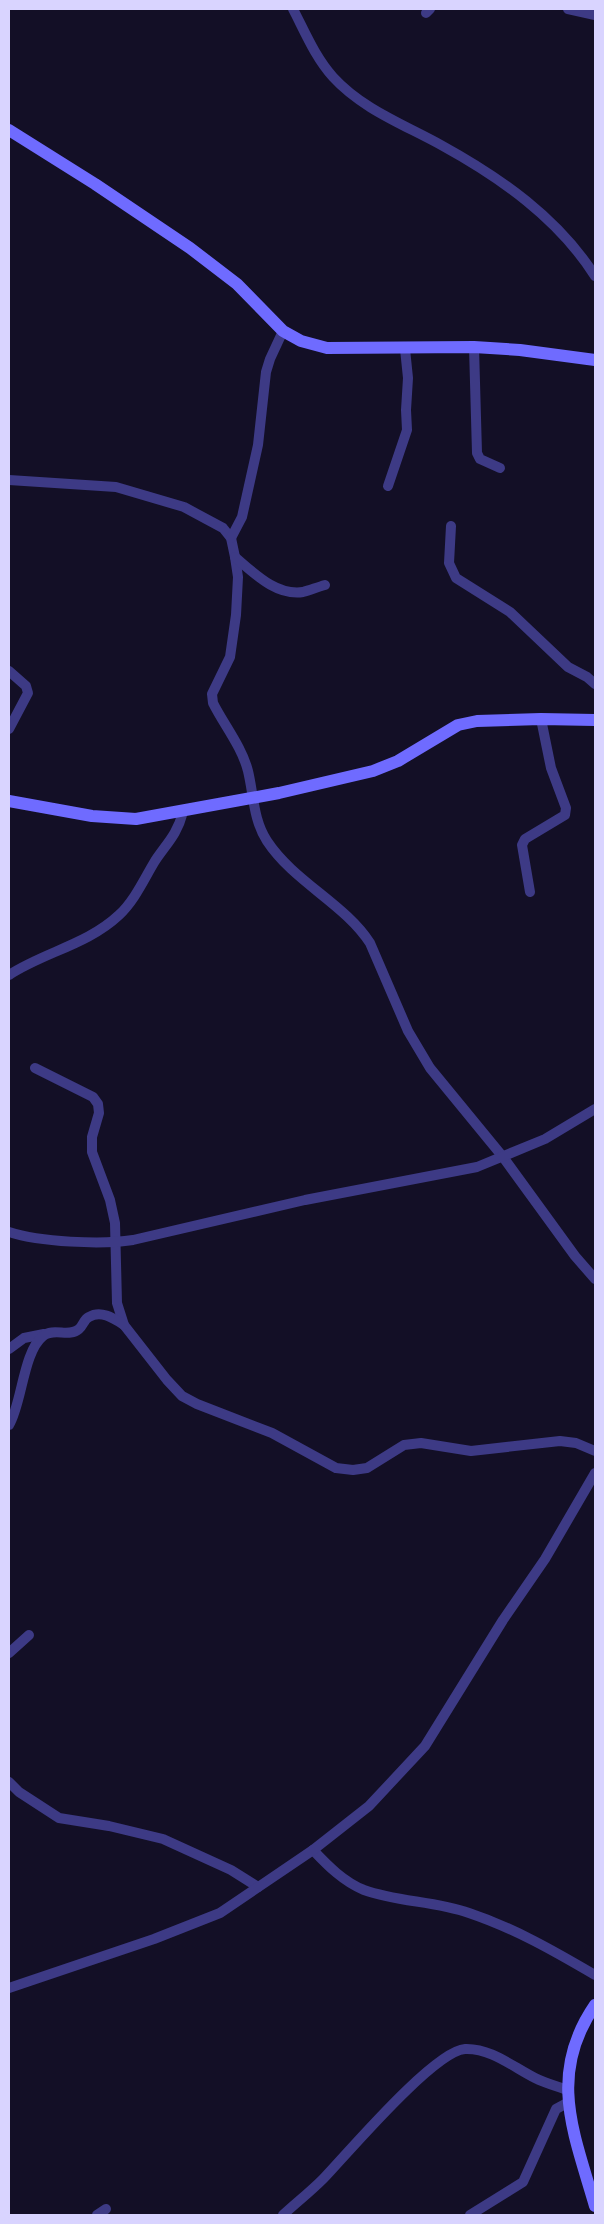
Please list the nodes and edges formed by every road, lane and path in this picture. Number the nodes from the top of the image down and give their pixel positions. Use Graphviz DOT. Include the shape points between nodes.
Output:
graph roads {
  1 [pos="293,9"];
  2 [pos="568,9"];
  3 [pos="595,15"];
  4 [pos="9,130"];
  5 [pos="595,276"];
  6 [pos="283,331"];
  7 [pos="474,348"];
  8 [pos="405,349"];
  9 [pos="595,360"];
  10 [pos="500,468"];
  11 [pos="9,480"];
  12 [pos="388,486"];
  13 [pos="451,526"];
  14 [pos="231,538"];
  15 [pos="235,557"];
  16 [pos="325,585"];
  17 [pos="9,671"];
  18 [pos="595,684"];
  19 [pos="541,719"];
  20 [pos="595,720"];
  21 [pos="9,730"];
  22 [pos="252,798"];
  23 [pos="9,801"];
  24 [pos="183,812"];
  25 [pos="530,892"];
  26 [pos="9,975"];
  27 [pos="35,1068"];
  28 [pos="595,1109"];
  29 [pos="503,1157"];
  30 [pos="11,1235"];
  31 [pos="114,1243"];
  32 [pos="595,1279"];
  33 [pos="124,1325"];
  34 [pos="44,1334"];
  35 [pos="9,1350"];
  36 [pos="9,1425"];
  37 [pos="595,1451"];
  38 [pos="595,1473"];
  39 [pos="29,1635"];
  40 [pos="9,1653"];
  41 [pos="9,1782"];
  42 [pos="313,1850"];
  43 [pos="258,1887"];
  44 [pos="595,1975"];
  45 [pos="9,1988"];
  46 [pos="595,2005"];
  47 [pos="568,2096"];
  48 [pos="595,2206"];
  49 [pos="283,2215"];
  50 [pos="470,2215"];
  1 -- 5 [label="street" via="314,52 351,94 507,186 539,210"];
  2 -- 3 [label="street"];
  4 -- 6 [label="main road" via="190,248 237,284"];
  6 -- 8 [label="main road" via="301,341 327,348"];
  6 -- 14 [label="street" via="268,366 258,445 242,517"];
  7 -- 8 [label="main road"];
  7 -- 9 [label="main road" via="520,350"];
  7 -- 10 [label="street" via="477,453 480,459"];
  8 -- 12 [label="street" via="407,430"];
  11 -- 14 [label="street" via="116,487 184,507 223,528"];
  13 -- 18 [label="street" via="449,563 456,578 510,612 568,668"];
  14 -- 15 [label="street"];
  15 -- 16 [label="street" via="274,587 286,592 303,592"];
  15 -- 22 [label="street" via="238,577 230,657 212,694 213,703 248,770"];
  17 -- 21 [label="street" via="26,686 28,692"];
  19 -- 20 [label="main road"];
  19 -- 22 [label="main road" via="477,721 458,725 398,761 373,771"];
  19 -- 25 [label="street" via="551,768 566,808 565,815 525,839 522,845"];
  22 -- 24 [label="main road"];
  22 -- 29 [label="street" via="258,825 268,842 299,878 362,931 415,1045"];
  23 -- 24 [label="main road" via="115,819"];
  24 -- 26 [label="street" via="173,839 156,859 120,915 92,935"];
  27 -- 31 [label="street" via="93,1097 98,1104 92,1152 110,1200 115,1223"];
  28 -- 29 [label="street" via="545,1139"];
  29 -- 31 [label="street" via="477,1167 305,1200"];
  29 -- 32 [label="street"];
  30 -- 31 [label="street"];
  31 -- 33 [label="street" via="117,1303"];
  33 -- 34 [label="street" via="98,1314 87,1317 80,1329 71,1333"];
  33 -- 37 [label="street" via="182,1396 272,1433 336,1468 367,1468 404,1445 421,1444 471,1451 560,1441"];
  34 -- 35 [label="street" via="24,1338"];
  34 -- 36 [label="street" via="32,1355"];
  38 -- 42 [label="street" via="545,1559 503,1620 426,1746 369,1806"];
  39 -- 40 [label="street"];
  41 -- 43 [label="street" via="59,1818 162,1839 231,1870"];
  42 -- 43 [label="street"];
  42 -- 44 [label="street" via="328,1866 364,1890 465,1911 502,1924"];
  43 -- 45 [label="street" via="220,1913 194,1924"];
  46 -- 47 [label="main road" via="577,2037 569,2067"];
  47 -- 48 [label="main road" via="574,2134"];
  47 -- 49 [label="street" via="497,2056 465,2049 455,2052 442,2059 403,2095 321,2181"];
  47 -- 50 [label="street" via="556,2109 523,2182"];
}
